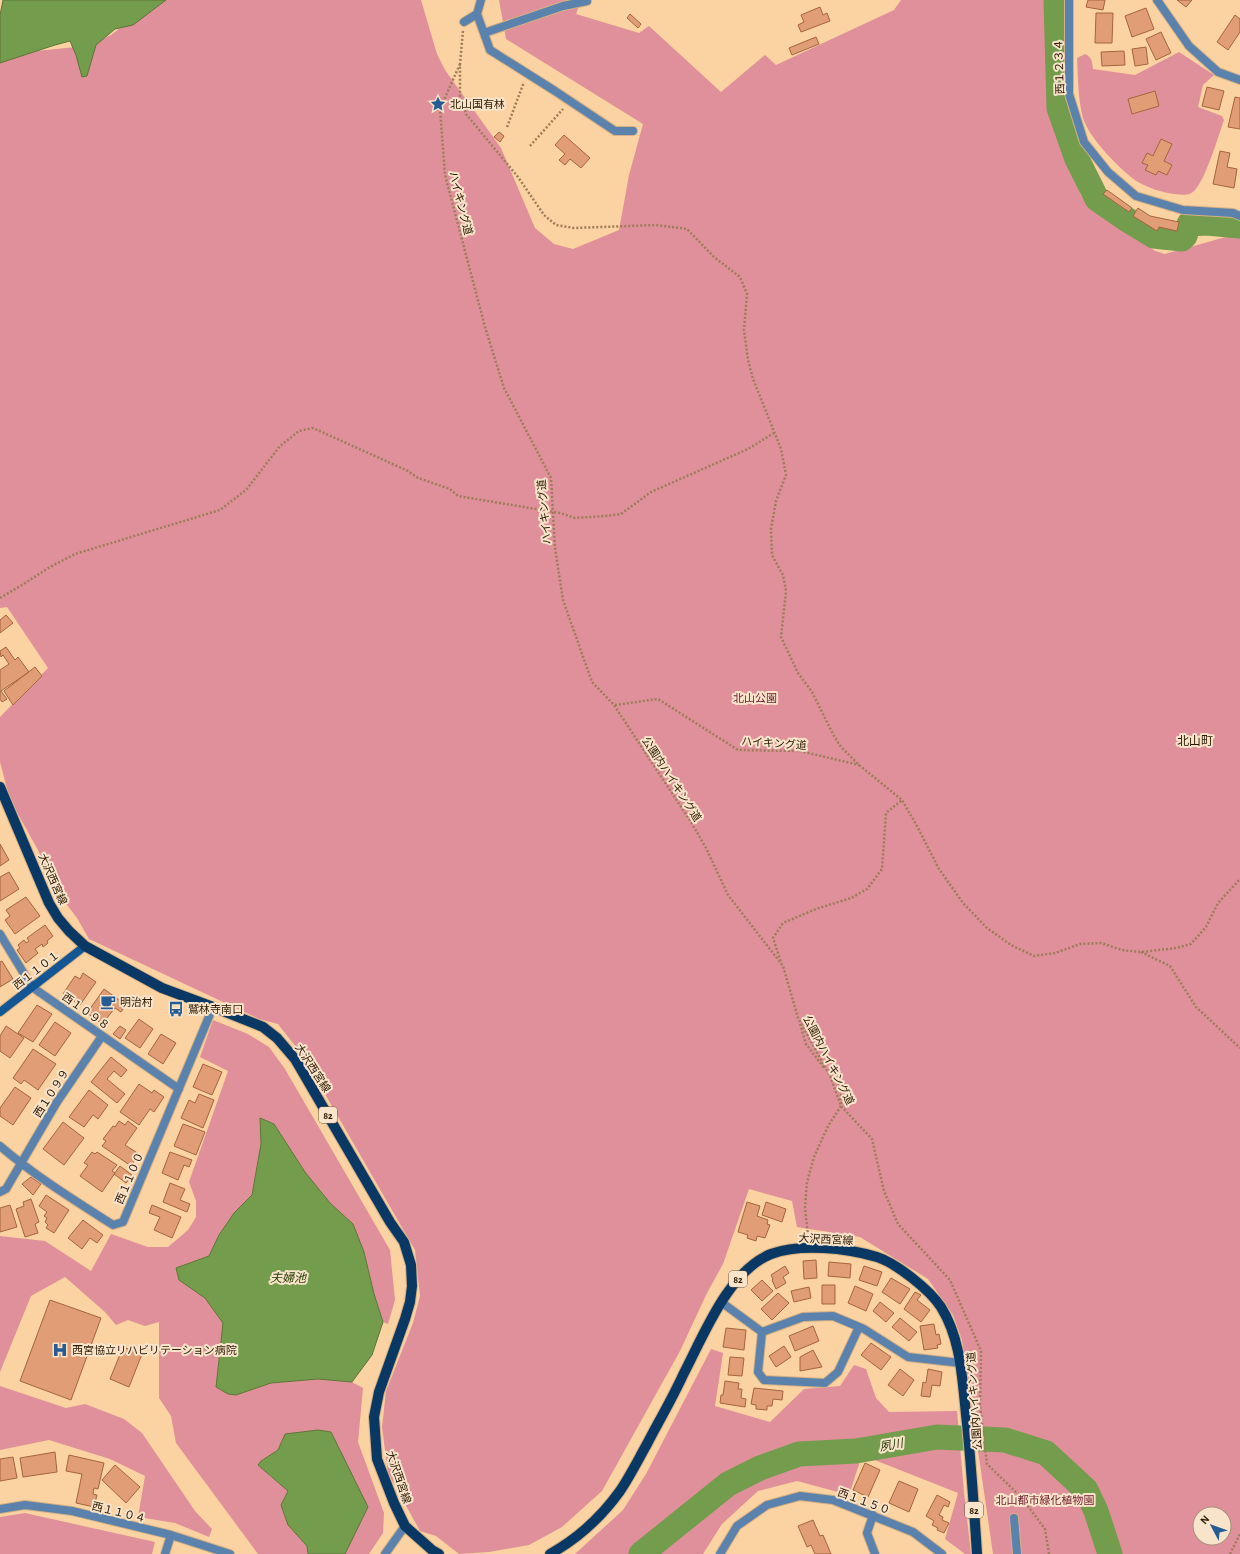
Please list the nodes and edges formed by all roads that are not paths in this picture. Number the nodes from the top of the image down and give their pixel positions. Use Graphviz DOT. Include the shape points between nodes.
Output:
graph roads {
  1 [pos="481,0"];
  2 [pos="1069,0"];
  3 [pos="1157,0"];
  4 [pos="587,2"];
  5 [pos="477,14"];
  6 [pos="464,22"];
  7 [pos="484,33"];
  8 [pos="1240,80"];
  9 [pos="633,131"];
  10 [pos="1240,216"];
  11 [pos="0,787"];
  12 [pos="0,934"];
  13 [pos="85,946"];
  14 [pos="32,987"];
  15 [pos="213,1007"];
  16 [pos="0,1012"];
  17 [pos="102,1036"];
  18 [pos="179,1089"];
  19 [pos="0,1146"];
  20 [pos="20,1163"];
  21 [pos="0,1192"];
  22 [pos="721,1302"];
  23 [pos="859,1327"];
  24 [pos="762,1332"];
  25 [pos="960,1363"];
  26 [pos="0,1509"];
  27 [pos="872,1515"];
  28 [pos="1014,1518"];
  29 [pos="405,1526"];
  30 [pos="171,1535"];
  31 [pos="165,1554"];
  32 [pos="230,1554"];
  33 [pos="385,1554"];
  34 [pos="440,1554"];
  35 [pos="550,1554"];
  36 [pos="720,1554"];
  37 [pos="875,1554"];
  38 [pos="942,1554"];
  39 [pos="977,1554"];
  40 [pos="1017,1554"];
  1 -- 5 [label="street"];
  2 -- 10 [label="street, 西１２３４" via="1069,94 1084,142 1108,172 1136,196 1182,210 1233,213"];
  3 -- 8 [label="street" via="1189,46 1218,72"];
  4 -- 7 [label="street" via="563,6"];
  5 -- 6 [label="street"];
  5 -- 7 [label="street"];
  7 -- 9 [label="street" via="490,50 615,131"];
  11 -- 13 [label="main road, 大沢西宮線 / 82" via="50,903 64,925"];
  12 -- 14 [label="street, 西１０９８"];
  13 -- 14 [label="street, 西１１０１"];
  13 -- 15 [label="main road, 大沢西宮線 / 82" via="162,988"];
  14 -- 16 [label="street, 西１１０１"];
  14 -- 17 [label="street, 西１０９８"];
  15 -- 18 [label="street, 西１１００"];
  15 -- 29 [label="main road, 大沢西宮線 / 82" via="263,1027 277,1038 295,1059 404,1242 411,1265 410,1302 379,1392 374,1417 377,1459"];
  17 -- 18 [label="street, 西１０９８"];
  17 -- 20 [label="street, 西１０９９" via="57,1102"];
  18 -- 20 [label="street, 西１１００" via="123,1222 113,1225"];
  19 -- 20 [label="street, 西１１００"];
  20 -- 21 [label="street, 西１０９９" via="6,1189"];
  22 -- 24 [label="street"];
  22 -- 25 [label="main road, 大沢西宮線 / 82" via="747,1270 770,1255 790,1249 856,1252 880,1258 901,1269 942,1307 958,1349"];
  22 -- 35 [label="main road, 大沢西宮線 / 82" via="619,1492 603,1512 581,1532 562,1548"];
  23 -- 24 [label="street" via="833,1316 811,1317"];
  23 -- 24 [label="street" via="838,1372 825,1383 764,1380 758,1372"];
  23 -- 25 [label="street" via="908,1357"];
  25 -- 39 [label="main road, 大沢西宮線 / 82"];
  26 -- 30 [label="street, 西１１０４" via="25,1505 72,1511"];
  27 -- 36 [label="street, 西１１５０" via="833,1500 800,1496 767,1505 737,1526"];
  27 -- 37 [label="street" via="867,1533"];
  27 -- 38 [label="street, 西１１５０" via="913,1532"];
  28 -- 40 [label="street"];
  29 -- 33 [label="street"];
  29 -- 34 [label="main road, 大沢西宮線 / 82"];
  30 -- 31 [label="street"];
  30 -- 32 [label="street, 西１１０４"];
}
